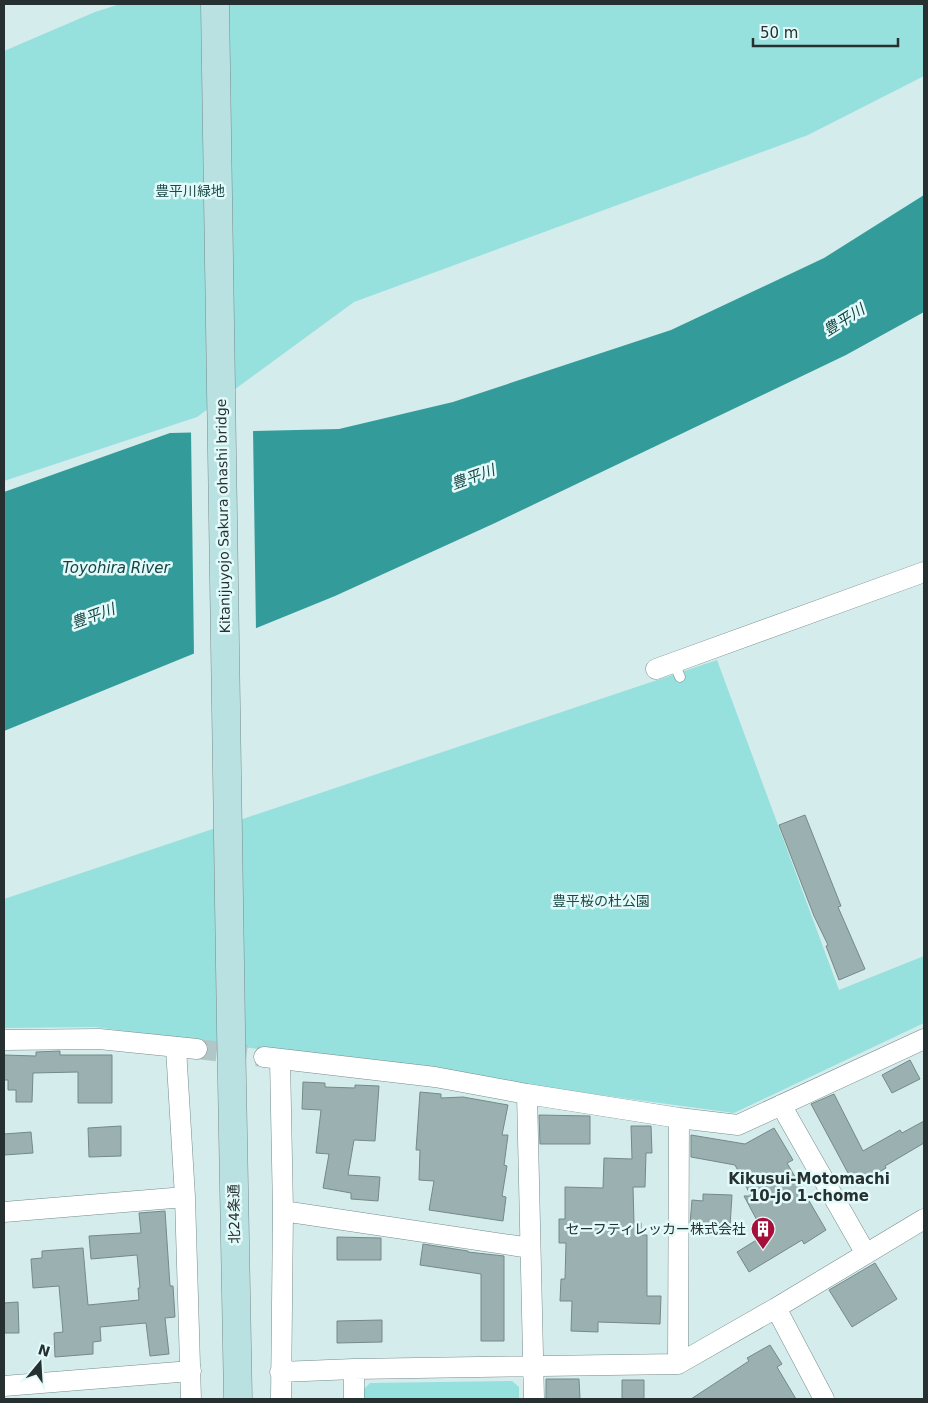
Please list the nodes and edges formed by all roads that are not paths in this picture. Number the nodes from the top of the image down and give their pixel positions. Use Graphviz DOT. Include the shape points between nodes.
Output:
graph roads {
  1 [pos="215,4"];
  2 [pos="924,572"];
  3 [pos="670,670"];
  4 [pos="231,1028"];
  5 [pos="924,1039"];
  6 [pos="4,1040"];
  7 [pos="176,1048"];
  8 [pos="197,1049"];
  9 [pos="527,1094"];
  10 [pos="781,1105"];
  11 [pos="679,1118"];
  12 [pos="185,1197"];
  13 [pos="283,1211"];
  14 [pos="4,1212"];
  15 [pos="924,1219"];
  16 [pos="530,1248"];
  17 [pos="866,1254"];
  18 [pos="776,1308"];
  19 [pos="678,1364"];
  20 [pos="533,1366"];
  21 [pos="354,1369"];
  22 [pos="191,1371"];
  23 [pos="280,1372"];
  24 [pos="4,1386"];
  25 [pos="191,1399"];
  26 [pos="238,1399"];
  27 [pos="281,1399"];
  28 [pos="354,1399"];
  29 [pos="534,1399"];
  30 [pos="824,1399"];
  1 -- 4 [label="street, Kitanijuyojo Sakura ohashi bridge"];
  2 -- 3 [label="street"];
  4 -- 26 [label="street, 北24条通"];
  5 -- 10 [label="street"];
  6 -- 7 [label="street" via="99,1039"];
  7 -- 8 [label="street"];
  7 -- 12 [label="street"];
  9 -- 11 [label="street"];
  9 -- 13 [label="street" via="435,1077 272,1058"];
  9 -- 16 [label="street"];
  10 -- 11 [label="street" via="738,1125"];
  10 -- 17 [label="street"];
  11 -- 19 [label="street"];
  12 -- 14 [label="street"];
  12 -- 22 [label="street"];
  13 -- 16 [label="street"];
  13 -- 23 [label="street"];
  15 -- 17 [label="street"];
  16 -- 20 [label="street"];
  17 -- 18 [label="street"];
  18 -- 19 [label="street"];
  18 -- 30 [label="street"];
  19 -- 20 [label="street"];
  20 -- 21 [label="street"];
  20 -- 29 [label="street"];
  21 -- 23 [label="street"];
  21 -- 28 [label="street"];
  22 -- 24 [label="street"];
  22 -- 25 [label="street"];
  23 -- 27 [label="street"];
}
